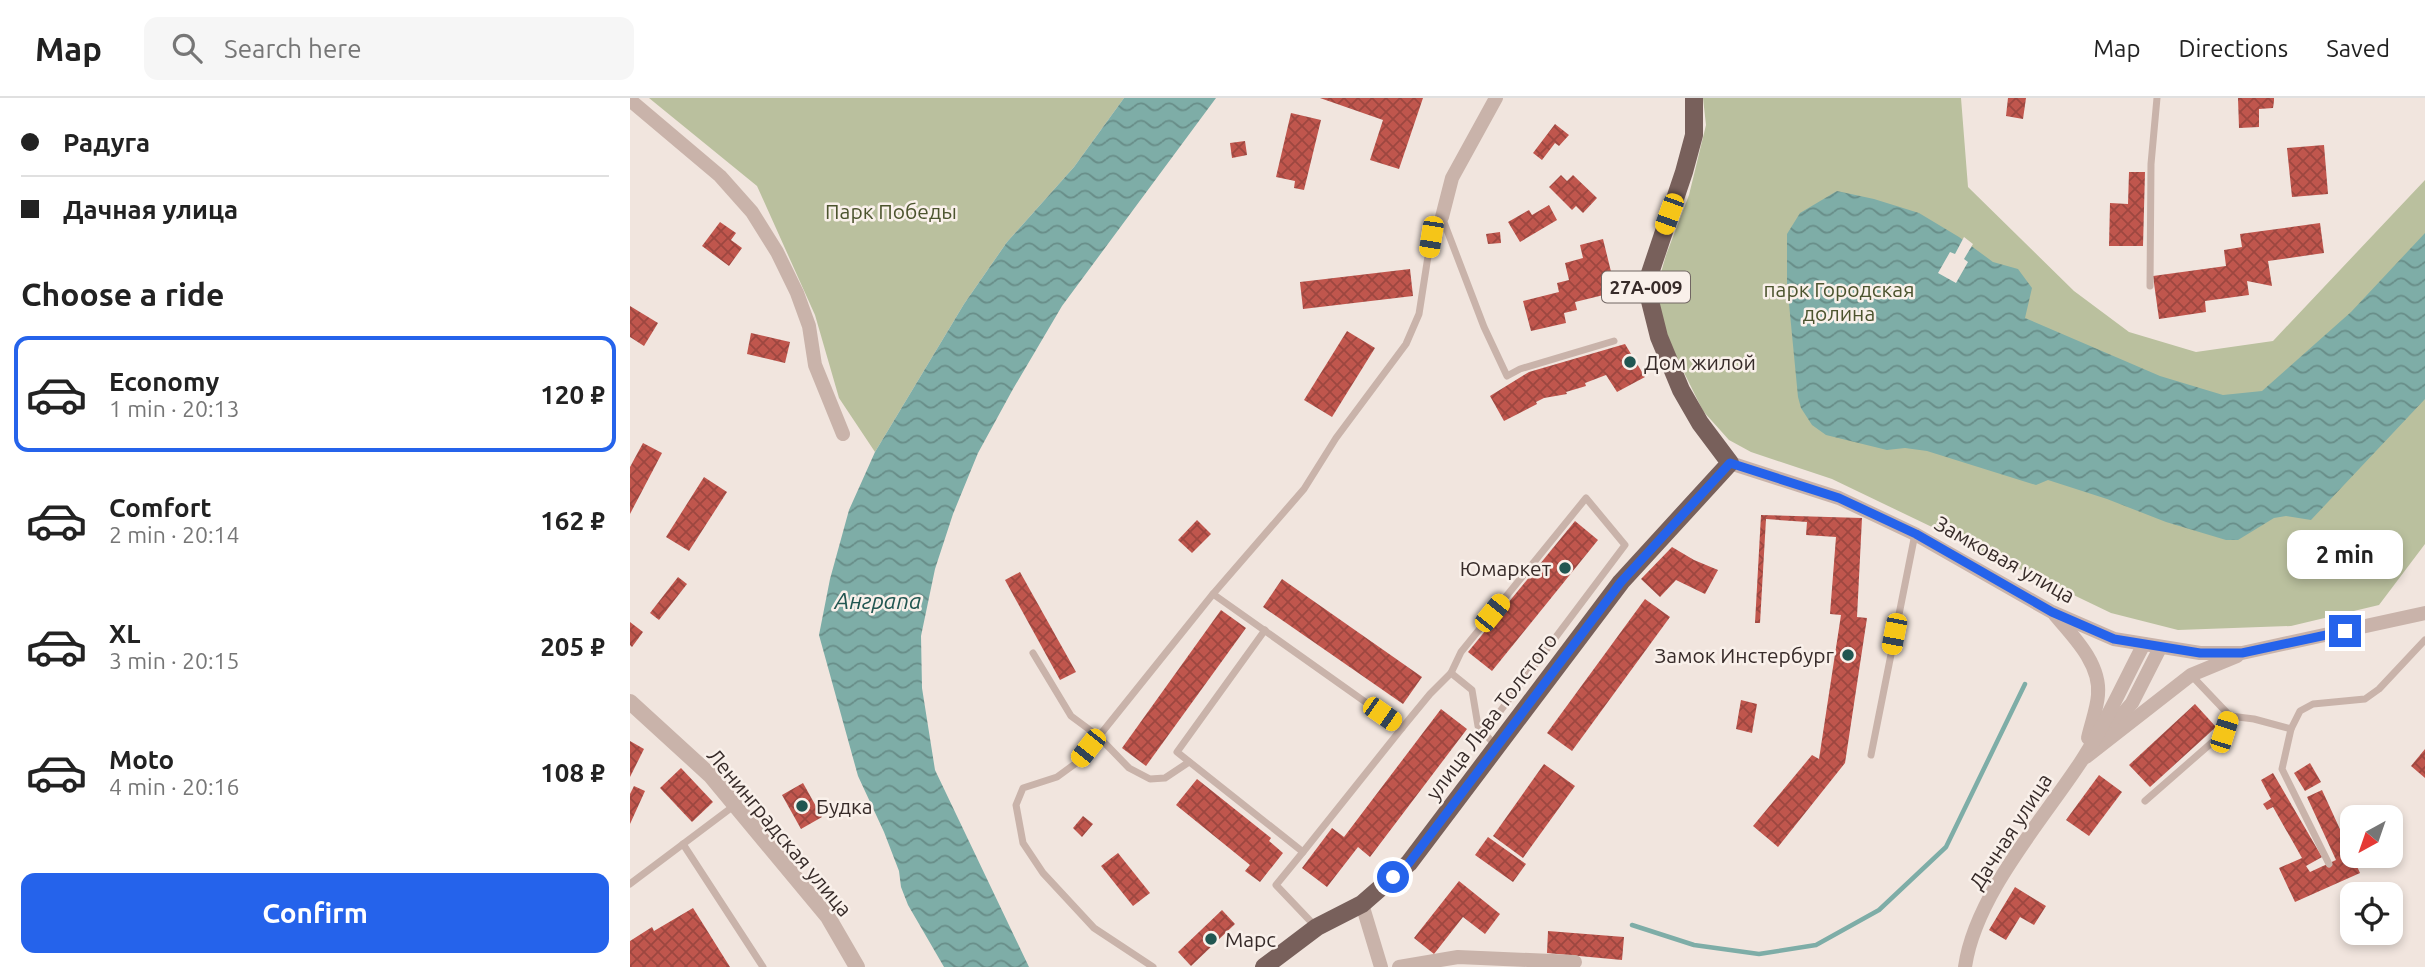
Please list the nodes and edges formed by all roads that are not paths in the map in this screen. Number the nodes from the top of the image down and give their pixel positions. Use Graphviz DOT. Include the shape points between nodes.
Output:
graph roads {
  1 [pos="1496,98"];
  2 [pos="1694,98"];
  3 [pos="2157,98"];
  4 [pos="630,100"];
  5 [pos="1442,217"];
  6 [pos="2150,286"];
  7 [pos="1614,341"];
  8 [pos="842,434"];
  9 [pos="1730,463"];
  10 [pos="1916,534"];
  11 [pos="1213,594"];
  12 [pos="2052,612"];
  13 [pos="2425,613"];
  14 [pos="1265,631"];
  15 [pos="2425,640"];
  16 [pos="2144,644"];
  17 [pos="2160,648"];
  18 [pos="1034,653"];
  19 [pos="2242,653"];
  20 [pos="1451,673"];
  21 [pos="2191,675"];
  22 [pos="630,702"];
  23 [pos="2230,716"];
  24 [pos="1402,728"];
  25 [pos="2291,729"];
  26 [pos="1483,734"];
  27 [pos="1098,736"];
  28 [pos="1497,747"];
  29 [pos="1871,755"];
  30 [pos="2082,760"];
  31 [pos="1189,762"];
  32 [pos="2145,801"];
  33 [pos="735,805"];
  34 [pos="683,844"];
  35 [pos="1303,852"];
  36 [pos="2329,864"];
  37 [pos="630,884"];
  38 [pos="1362,904"];
  39 [pos="1317,928"];
  40 [pos="1575,962"];
  41 [pos="763,967"];
  42 [pos="857,967"];
  43 [pos="1153,967"];
  44 [pos="1264,967"];
  45 [pos="1381,967"];
  46 [pos="1399,967"];
  47 [pos="1965,967"];
  1 -- 5 [label="street" via="1452,178"];
  2 -- 9 [label="main road, 27А-009" via="1694,135 1646,285 1659,337 1681,390"];
  3 -- 6 [label="lane" via="2151,164"];
  4 -- 8 [label="street" via="720,176 752,212 797,293 809,326 815,365"];
  5 -- 7 [label="lane" via="1507,376"];
  5 -- 11 [label="lane" via="1431,237 1419,314 1406,344 1304,489"];
  9 -- 10 [label="street, Замковая улица" via="1839,498"];
  9 -- 28 [label="main road, улица Льва Толстого" via="1621,582"];
  10 -- 12 [label="street, Замковая улица"];
  10 -- 29 [label="lane"];
  11 -- 14 [label="lane"];
  11 -- 27 [label="lane"];
  12 -- 16 [label="street, Замковая улица" via="2114,639"];
  12 -- 30 [label="street, Дачная улица" via="2081,645 2093,667 2099,694"];
  13 -- 19 [label="street, Дачная улица"];
  14 -- 24 [label="lane"];
  14 -- 31 [label="lane" via="1177,752"];
  15 -- 25 [label="lane" via="2365,699 2313,704 2300,711"];
  16 -- 17 [label="street, Дачная улица"];
  16 -- 30 [label="street, Дачная улица"];
  17 -- 19 [label="street, Дачная улица"];
  17 -- 30 [label="street, Дачная улица" via="2132,703"];
  18 -- 27 [label="lane" via="1071,716"];
  19 -- 21 [label="street, Дачная улица"];
  20 -- 24 [label="lane"];
  20 -- 26 [label="lane" via="1472,690 1473,709"];
  20 -- 26 [label="lane" via="1461,652 1586,498 1625,545"];
  21 -- 23 [label="lane"];
  21 -- 30 [label="street, Дачная улица"];
  22 -- 33 [label="street, Ленинградская улица" via="710,775"];
  23 -- 25 [label="lane"];
  23 -- 32 [label="lane" via="2224,732"];
  24 -- 35 [label="lane"];
  25 -- 36 [label="lane" via="2282,769"];
  26 -- 28 [label="lane"];
  27 -- 31 [label="lane" via="1129,768 1150,779 1165,778"];
  27 -- 43 [label="lane" via="1079,761 1057,777 1023,788 1016,805 1023,843 1042,873 1094,928"];
  28 -- 38 [label="main road, улица Льва Толстого" via="1409,863"];
  30 -- 47 [label="street, Дачная улица" via="1982,912"];
  31 -- 35 [label="lane"];
  33 -- 34 [label="lane"];
  33 -- 42 [label="street, Ленинградская улица" via="828,917"];
  34 -- 37 [label="lane"];
  34 -- 41 [label="lane"];
  35 -- 39 [label="lane" via="1276,885"];
  38 -- 39 [label="main road, улица Льва Толстого"];
  38 -- 45 [label="street"];
  39 -- 44 [label="main road, улица Льва Толстого"];
  40 -- 46 [label="street" via="1458,957"];
}
